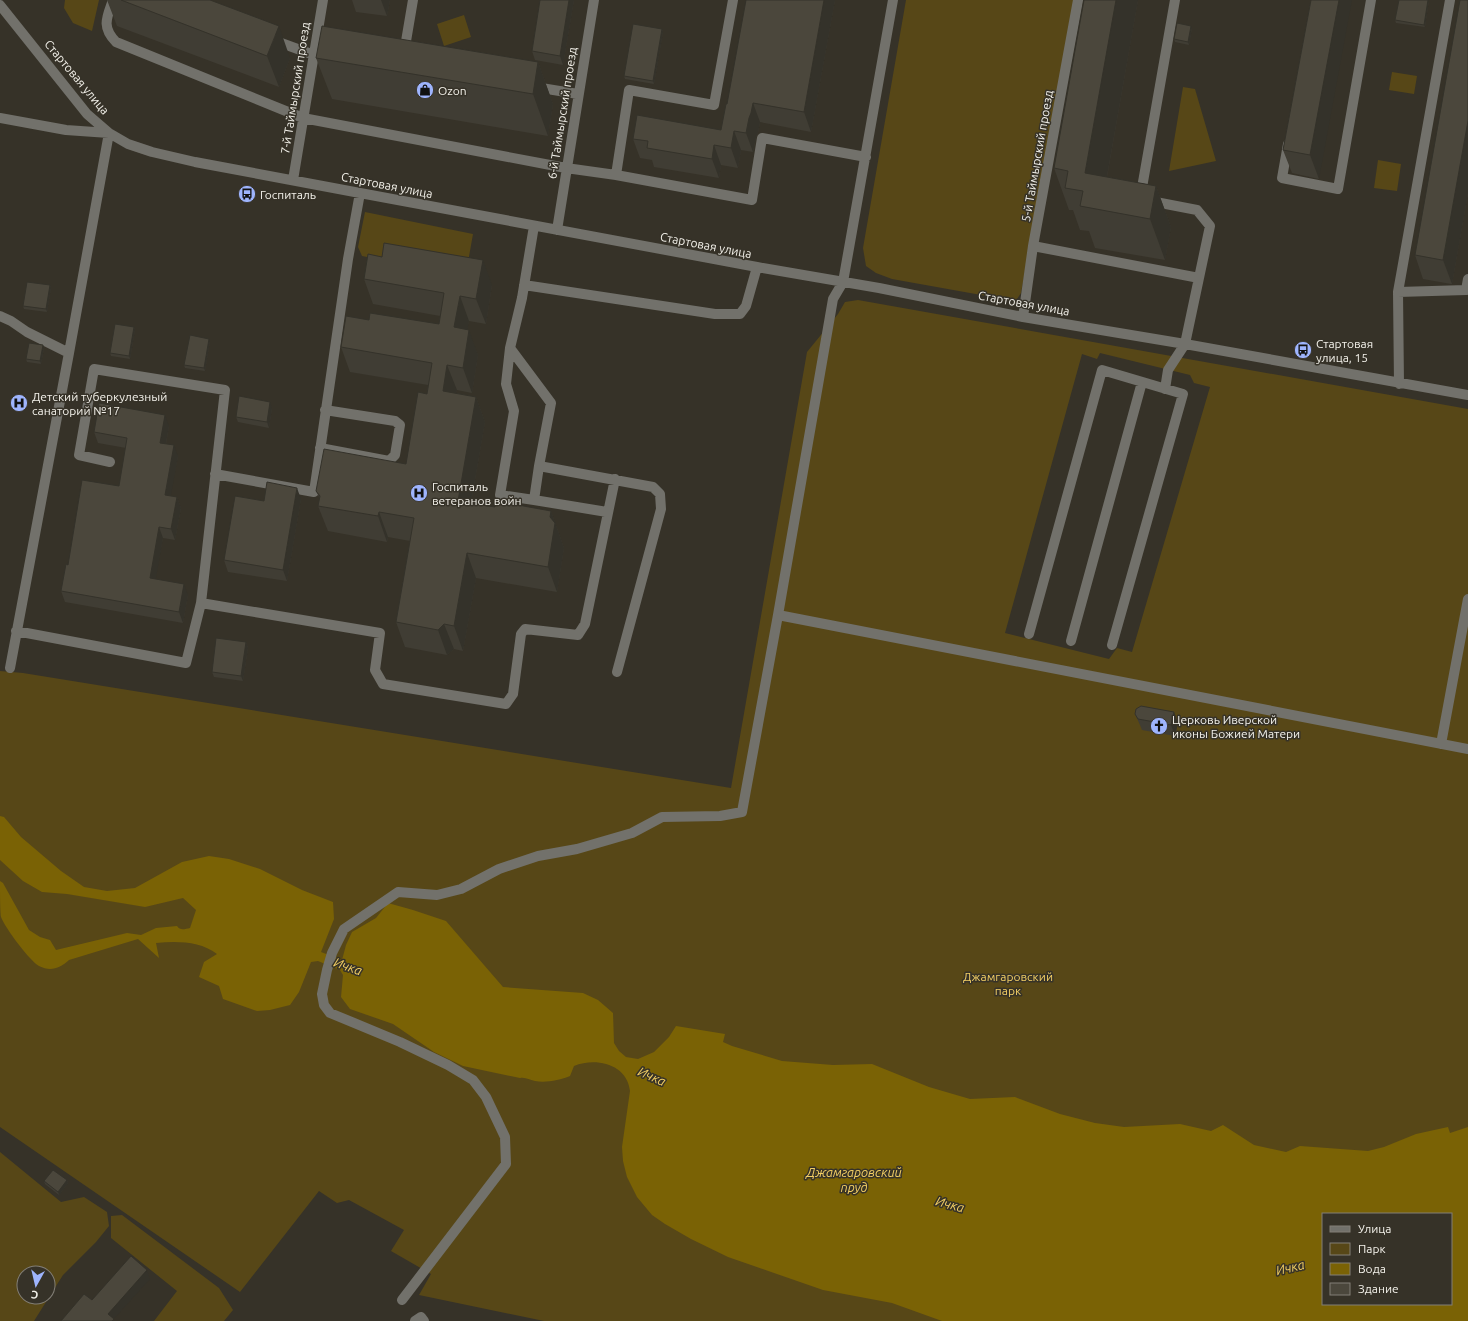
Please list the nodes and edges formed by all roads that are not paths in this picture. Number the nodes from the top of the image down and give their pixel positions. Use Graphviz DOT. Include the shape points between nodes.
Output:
graph roads {
  1 [pos="113,0"];
  2 [pos="322,0"];
  3 [pos="413,0"];
  4 [pos="594,0"];
  5 [pos="733,0"];
  6 [pos="893,0"];
  7 [pos="1078,0"];
  8 [pos="1176,0"];
  9 [pos="1371,0"];
  10 [pos="1450,0"];
  11 [pos="0,5"];
  12 [pos="263,36"];
  13 [pos="314,56"];
  14 [pos="402,64"];
  15 [pos="525,85"];
  16 [pos="578,94"];
  17 [pos="0,118"];
  18 [pos="304,118"];
  19 [pos="1290,132"];
  20 [pos="109,133"];
  21 [pos="866,157"];
  22 [pos="566,168"];
  23 [pos="616,175"];
  24 [pos="293,180"];
  25 [pos="360,193"];
  26 [pos="534,226"];
  27 [pos="557,230"];
  28 [pos="1034,246"];
  29 [pos="757,267"];
  30 [pos="1199,278"];
  31 [pos="1468,279"];
  32 [pos="843,282"];
  33 [pos="524,285"];
  34 [pos="1398,292"];
  35 [pos="0,316"];
  36 [pos="1023,317"];
  37 [pos="1185,344"];
  38 [pos="510,348"];
  39 [pos="69,353"];
  40 [pos="1142,382"];
  41 [pos="1399,384"];
  42 [pos="1165,389"];
  43 [pos="1468,395"];
  44 [pos="326,410"];
  45 [pos="320,448"];
  46 [pos="110,462"];
  47 [pos="539,466"];
  48 [pos="215,474"];
  49 [pos="615,479"];
  50 [pos="534,500"];
  51 [pos="607,512"];
  52 [pos="1468,599"];
  53 [pos="201,603"];
  54 [pos="778,615"];
  55 [pos="16,631"];
  56 [pos="1029,634"];
  57 [pos="1071,641"];
  58 [pos="1112,645"];
  59 [pos="10,668"];
  60 [pos="617,672"];
  61 [pos="1441,744"];
  62 [pos="1468,749"];
  63 [pos="402,1300"];
  64 [pos="415,1321"];
  65 [pos="424,1321"];
  1 -- 18 [label="street" via="106,27 116,42"];
  2 -- 13 [label="street, 7-й Таймырский проезд"];
  3 -- 14 [label="street"];
  4 -- 16 [label="street, 6-й Таймырский проезд"];
  5 -- 23 [label="street" via="714,105 629,90"];
  6 -- 21 [label="street"];
  7 -- 28 [label="street, 5-й Таймырский проезд"];
  8 -- 30 [label="street" via="1140,199 1197,210 1210,226"];
  9 -- 19 [label="street" via="1338,189 1282,178"];
  10 -- 34 [label="street"];
  11 -- 20 [label="street, Стартовая улица" via="87,114"];
  12 -- 13 [label="street"];
  13 -- 18 [label="street, 7-й Таймырский проезд"];
  15 -- 16 [label="street"];
  16 -- 22 [label="street, 6-й Таймырский проезд"];
  17 -- 20 [label="street" via="66,130"];
  18 -- 22 [label="street"];
  18 -- 24 [label="street, 7-й Таймырский проезд"];
  20 -- 24 [label="street, Стартовая улица" via="128,144 152,152"];
  20 -- 39 [label="street"];
  21 -- 23 [label="street" via="762,138 752,200"];
  21 -- 32 [label="street"];
  22 -- 23 [label="street"];
  22 -- 27 [label="street, 6-й Таймырский проезд"];
  24 -- 25 [label="street, Стартовая улица"];
  25 -- 26 [label="street, Стартовая улица"];
  25 -- 44 [label="street"];
  26 -- 27 [label="street, Стартовая улица"];
  26 -- 33 [label="street"];
  27 -- 29 [label="street, Стартовая улица"];
  28 -- 30 [label="street"];
  28 -- 36 [label="street, 5-й Таймырский проезд"];
  29 -- 32 [label="street, Стартовая улица"];
  29 -- 33 [label="street" via="746,306 740,314 715,314"];
  30 -- 37 [label="street"];
  31 -- 34 [label="street" via="1466,290"];
  32 -- 36 [label="street, Стартовая улица"];
  32 -- 54 [label="street" via="833,299"];
  33 -- 38 [label="street"];
  34 -- 41 [label="street"];
  35 -- 39 [label="street"];
  36 -- 37 [label="street, Стартовая улица"];
  37 -- 41 [label="street, Стартовая улица"];
  37 -- 42 [label="street" via="1168,370"];
  38 -- 47 [label="street" via="551,403"];
  38 -- 50 [label="street" via="506,384 514,411 500,495"];
  39 -- 55 [label="street"];
  40 -- 42 [label="street"];
  40 -- 56 [label="street" via="1102,370"];
  40 -- 57 [label="street"];
  41 -- 43 [label="street, Стартовая улица"];
  42 -- 58 [label="street" via="1184,394"];
  44 -- 45 [label="street"];
  44 -- 45 [label="street" via="396,422 400,425 395,455 389,461"];
  45 -- 48 [label="street" via="314,492"];
  46 -- 48 [label="street" via="79,455 94,369 225,390"];
  47 -- 49 [label="street"];
  47 -- 50 [label="street"];
  48 -- 53 [label="street"];
  49 -- 51 [label="street"];
  49 -- 60 [label="street" via="653,487 660,494 661,509"];
  50 -- 51 [label="street"];
  51 -- 53 [label="street" via="585,624 578,635 526,629 521,634 513,694 506,704 383,684 375,670 380,633"];
  52 -- 61 [label="street"];
  53 -- 55 [label="street" via="186,663"];
  54 -- 61 [label="street"];
  54 -- 63 [label="street" via="742,812 720,816 662,817 632,833 577,849 538,856 499,869 461,889 437,895 398,892 344,929 332,953 322,994 324,1005 330,1013 400,1042 473,1080 486,1097 505,1137 506,1164"];
  55 -- 59 [label="street"];
  61 -- 62 [label="street"];
  64 -- 65 [label="street" via="421,1317"];
}
